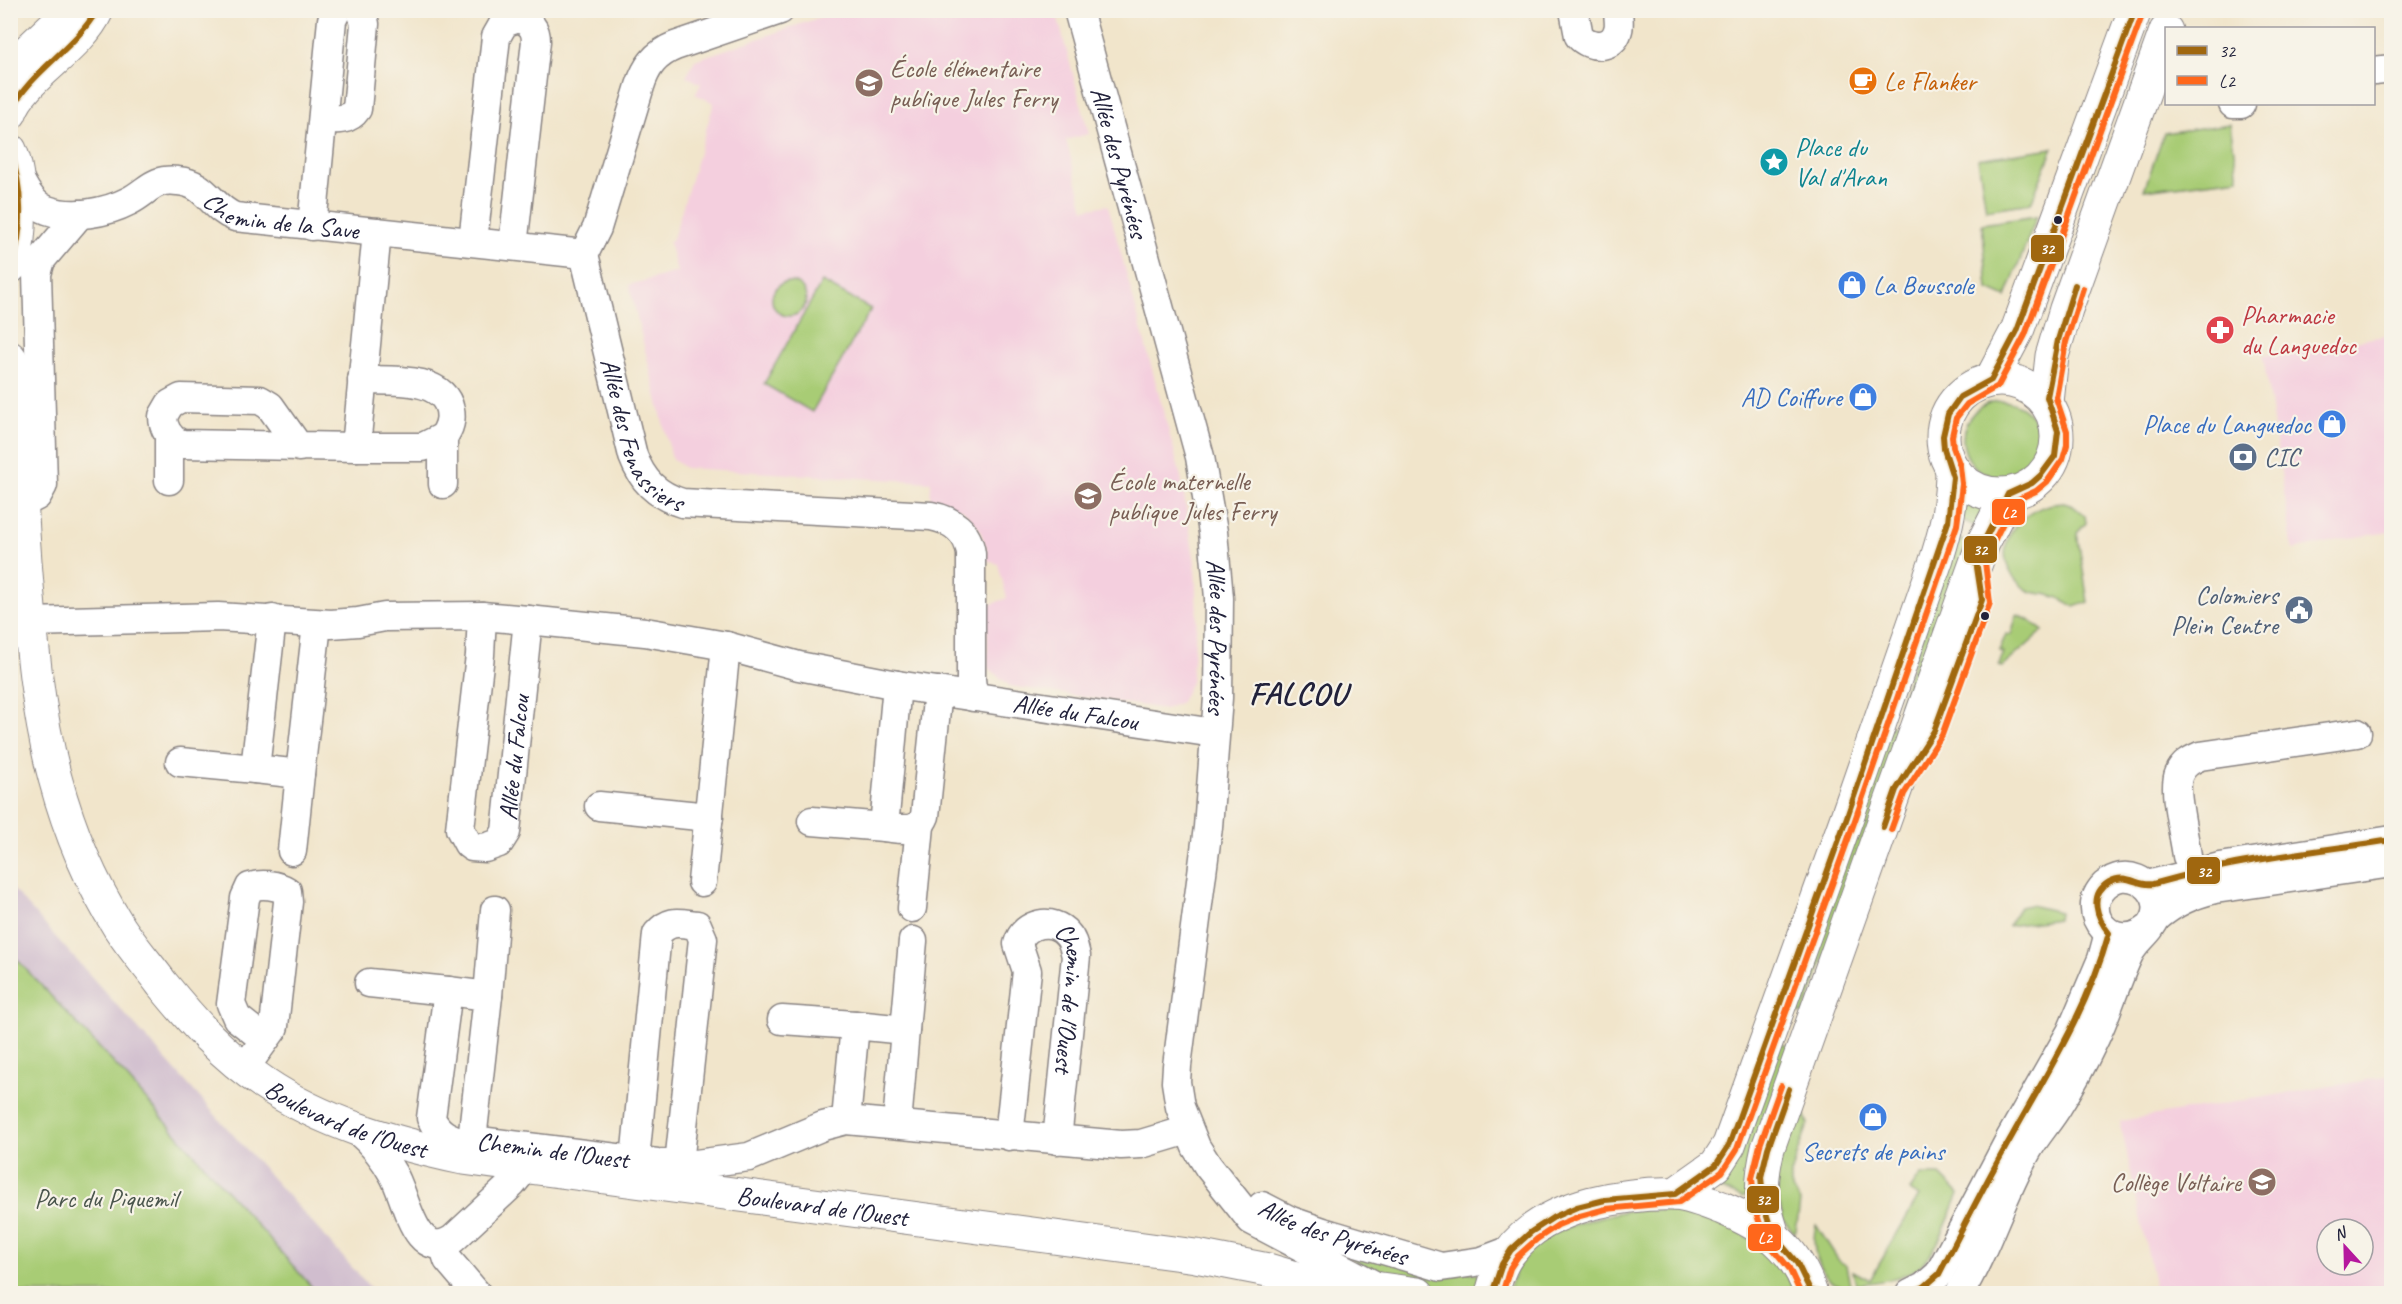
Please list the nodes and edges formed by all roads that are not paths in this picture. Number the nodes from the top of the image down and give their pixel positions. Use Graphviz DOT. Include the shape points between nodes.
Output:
graph roads {
  1 [pos="71,10"];
  2 [pos="97,10"];
  3 [pos="338,10"];
  4 [pos="361,10"];
  5 [pos="780,10"];
  6 [pos="1078,10"];
  7 [pos="1574,10"];
  8 [pos="1618,10"];
  9 [pos="2135,10"];
  10 [pos="2174,10"];
  11 [pos="2168,27"];
  12 [pos="2165,36"];
  13 [pos="10,68"];
  14 [pos="2391,69"];
  15 [pos="2375,71"];
  16 [pos="10,113"];
  17 [pos="323,118"];
  18 [pos="13,160"];
  19 [pos="80,214"];
  20 [pos="312,226"];
  21 [pos="377,232"];
  22 [pos="472,241"];
  23 [pos="513,246"];
  24 [pos="584,254"];
  25 [pos="10,267"];
  26 [pos="10,358"];
  27 [pos="362,380"];
  28 [pos="1992,380"];
  29 [pos="2047,402"];
  30 [pos="169,435"];
  31 [pos="443,437"];
  32 [pos="299,447"];
  33 [pos="356,447"];
  34 [pos="1952,468"];
  35 [pos="169,480"];
  36 [pos="443,484"];
  37 [pos="2008,494"];
  38 [pos="21,504"];
  39 [pos="482,616"];
  40 [pos="272,619"];
  41 [pos="528,620"];
  42 [pos="317,624"];
  43 [pos="22,625"];
  44 [pos="726,646"];
  45 [pos="897,685"];
  46 [pos="938,691"];
  47 [pos="973,696"];
  48 [pos="1214,733"];
  49 [pos="2357,733"];
  50 [pos="180,762"];
  51 [pos="255,769"];
  52 [pos="300,774"];
  53 [pos="599,806"];
  54 [pos="709,817"];
  55 [pos="812,821"];
  56 [pos="920,826"];
  57 [pos="884,827"];
  58 [pos="2391,840"];
  59 [pos="292,851"];
  60 [pos="2187,856"];
  61 [pos="2391,863"];
  62 [pos="702,882"];
  63 [pos="2147,885"];
  64 [pos="912,908"];
  65 [pos="495,910"];
  66 [pos="2152,923"];
  67 [pos="2109,933"];
  68 [pos="913,941"];
  69 [pos="369,983"];
  70 [pos="448,991"];
  71 [pos="488,996"];
  72 [pos="651,1000"];
  73 [pos="696,1005"];
  74 [pos="782,1020"];
  75 [pos="855,1025"];
  76 [pos="905,1030"];
  77 [pos="265,1040"];
  78 [pos="244,1069"];
  79 [pos="846,1120"];
  80 [pos="897,1124"];
  81 [pos="357,1130"];
  82 [pos="1188,1130"];
  83 [pos="1010,1136"];
  84 [pos="1057,1140"];
  85 [pos="467,1147"];
  86 [pos="525,1168"];
  87 [pos="657,1168"];
  88 [pos="1228,1189"];
  89 [pos="1675,1194"];
  90 [pos="1773,1236"];
  91 [pos="443,1244"];
  92 [pos="1511,1250"];
  93 [pos="1380,1287"];
  94 [pos="1954,1288"];
  95 [pos="1814,1292"];
  96 [pos="477,1293"];
  97 [pos="1418,1293"];
  98 [pos="1492,1293"];
  99 [pos="1910,1293"];
  1 -- 13 [label="street"];
  2 -- 16 [label="street" via="81,36 23,92"];
  3 -- 17 [label="street" via="332,20"];
  4 -- 17 [label="street" via="365,24 357,109 341,119"];
  5 -- 24 [label="street" via="675,46 662,52 648,67 597,228"];
  6 -- 48 [label="street, Allée des Pyrénées" via="1207,492 1220,612"];
  7 -- 8 [label="street" via="1579,36 1601,46 1615,38"];
  9 -- 28 [label="street" via="2017,331"];
  10 -- 11 [label="street"];
  12 -- 29 [label="street" via="2066,309 2052,356"];
  14 -- 15 [label="street"];
  17 -- 20 [label="street"];
  18 -- 19 [label="street, Chemin de la Save" via="29,194 46,210"];
  18 -- 25 [label="street" via="19,243"];
  19 -- 20 [label="street, Chemin de la Save" via="130,201 154,183 178,181 198,186 223,211 235,217"];
  19 -- 38 [label="street" via="41,260 37,274 43,485 37,496"];
  20 -- 21 [label="street, Chemin de la Save"];
  21 -- 22 [label="street, Chemin de la Save"];
  21 -- 27 [label="street"];
  22 -- 23 [label="street, Chemin de la Save"];
  22 -- 23 [label="street" via="496,37 504,23 519,18 532,26 536,41"];
  23 -- 24 [label="street, Chemin de la Save"];
  24 -- 47 [label="street, Allée des Fenassiers" via="633,456 647,482 667,497 688,504 931,516 952,522 968,542 971,554"];
  26 -- 38 [label="street, Boulevard de l'Ouest" via="17,382"];
  27 -- 31 [label="street" via="420,384 438,391 448,403 450,414"];
  27 -- 33 [label="street"];
  28 -- 29 [label="street" via="2012,380 2031,388"];
  28 -- 34 [label="street" via="1973,386 1957,398 1947,416 1943,433"];
  29 -- 37 [label="street" via="2058,435 2056,453 2037,481"];
  30 -- 32 [label="street" via="182,444"];
  30 -- 32 [label="street" via="163,416 177,400 254,399 270,405"];
  30 -- 35 [label="street"];
  31 -- 33 [label="street" via="423,447"];
  31 -- 36 [label="street"];
  32 -- 33 [label="street"];
  34 -- 37 [label="street" via="1976,489"];
  34 -- 89 [label="street" via="1951,506 1937,558 1728,1145 1716,1165"];
  37 -- 90 [label="street" via="1976,561 1768,1148 1761,1177 1764,1207"];
  38 -- 43 [label="street, Boulevard de l'Ouest"];
  39 -- 41 [label="street, Allée du Falcou"];
  39 -- 41 [label="street, Allée du Falcou" via="460,829 468,844 479,848 499,843 506,832"];
  39 -- 42 [label="street, Allée du Falcou" via="385,617 348,624"];
  40 -- 42 [label="street, Allée du Falcou"];
  40 -- 43 [label="street, Allée du Falcou" via="218,617"];
  40 -- 51 [label="street"];
  41 -- 44 [label="street, Allée du Falcou" via="645,632"];
  42 -- 52 [label="street"];
  43 -- 78 [label="street, Boulevard de l'Ouest" via="54,775 68,822 100,894 119,927 189,1017"];
  44 -- 45 [label="street, Allée du Falcou" via="799,666"];
  44 -- 54 [label="street"];
  45 -- 46 [label="street, Allée du Falcou"];
  45 -- 57 [label="street"];
  46 -- 47 [label="street, Allée du Falcou"];
  46 -- 56 [label="street" via="925,816"];
  47 -- 48 [label="street, Allée du Falcou"];
  48 -- 82 [label="street, Allée des Pyrénées" via="1208,828 1177,1066 1178,1095"];
  49 -- 60 [label="street" via="2190,760 2179,772 2176,787"];
  50 -- 51 [label="street"];
  51 -- 52 [label="street"];
  52 -- 59 [label="street"];
  53 -- 54 [label="street"];
  54 -- 62 [label="street"];
  55 -- 57 [label="street"];
  56 -- 57 [label="street" via="909,830"];
  56 -- 64 [label="street"];
  58 -- 63 [label="street" via="2220,867"];
  61 -- 66 [label="street" via="2189,895 2172,904"];
  63 -- 66 [label="street" via="2157,905"];
  63 -- 67 [label="street" via="2138,879 2116,878 2100,891 2096,912"];
  65 -- 71 [label="street"];
  66 -- 67 [label="street" via="2142,934 2125,939"];
  66 -- 94 [label="street" via="2130,952 2096,1037 2058,1107 2028,1149 2004,1195 1990,1234"];
  67 -- 94 [label="street" via="2071,1032 2010,1139"];
  68 -- 76 [label="street"];
  69 -- 70 [label="street"];
  70 -- 71 [label="street"];
  70 -- 85 [label="street, Boulevard de l'Ouest" via="431,1118 441,1133"];
  71 -- 85 [label="street"];
  72 -- 73 [label="street"];
  72 -- 73 [label="street" via="657,934 665,925 676,922 697,925 703,939"];
  72 -- 87 [label="street"];
  73 -- 87 [label="street"];
  74 -- 75 [label="street"];
  75 -- 76 [label="street"];
  75 -- 79 [label="street"];
  76 -- 80 [label="street"];
  77 -- 77 [label="street, Boulevard de l'Ouest" via="275,1020 288,896 284,889 263,885 250,887 244,898 231,1004 237,1018"];
  77 -- 78 [label="street, Boulevard de l'Ouest"];
  78 -- 81 [label="street, Boulevard de l'Ouest" via="299,1103"];
  79 -- 80 [label="street, Chemin de l'Ouest"];
  79 -- 87 [label="street, Chemin de l'Ouest" via="749,1157"];
  80 -- 83 [label="street, Chemin de l'Ouest"];
  81 -- 85 [label="street, Boulevard de l'Ouest" via="412,1147"];
  81 -- 91 [label="street" via="393,1174 421,1236 430,1243"];
  82 -- 84 [label="street, Chemin de l'Ouest" via="1141,1144"];
  82 -- 88 [label="street, Allée des Pyrénées" via="1208,1166"];
  83 -- 84 [label="street, Chemin de l'Ouest"];
  83 -- 84 [label="street, Chemin de l'Ouest" via="1027,971 1018,944 1028,929 1050,923 1067,933 1076,956"];
  85 -- 86 [label="street, Boulevard de l'Ouest"];
  85 -- 87 [label="street, Chemin de l'Ouest"];
  86 -- 87 [label="street, Boulevard de l'Ouest"];
  86 -- 91 [label="street" via="487,1208"];
  87 -- 93 [label="street, Boulevard de l'Ouest" via="1196,1256 1292,1277"];
  88 -- 92 [label="street, Allée des Pyrénées" via="1291,1221 1441,1267 1482,1261"];
  88 -- 93 [label="street, Allée des Pyrénées" via="1251,1220"];
  89 -- 90 [label="street" via="1748,1219"];
  89 -- 92 [label="street" via="1634,1196 1577,1207 1554,1216"];
  90 -- 95 [label="street" via="1793,1258"];
  91 -- 96 [label="street" via="448,1260"];
  92 -- 98 [label="street"];
  93 -- 97 [label="street, Boulevard de l'Ouest"];
  94 -- 99 [label="street" via="1924,1287"];
}
